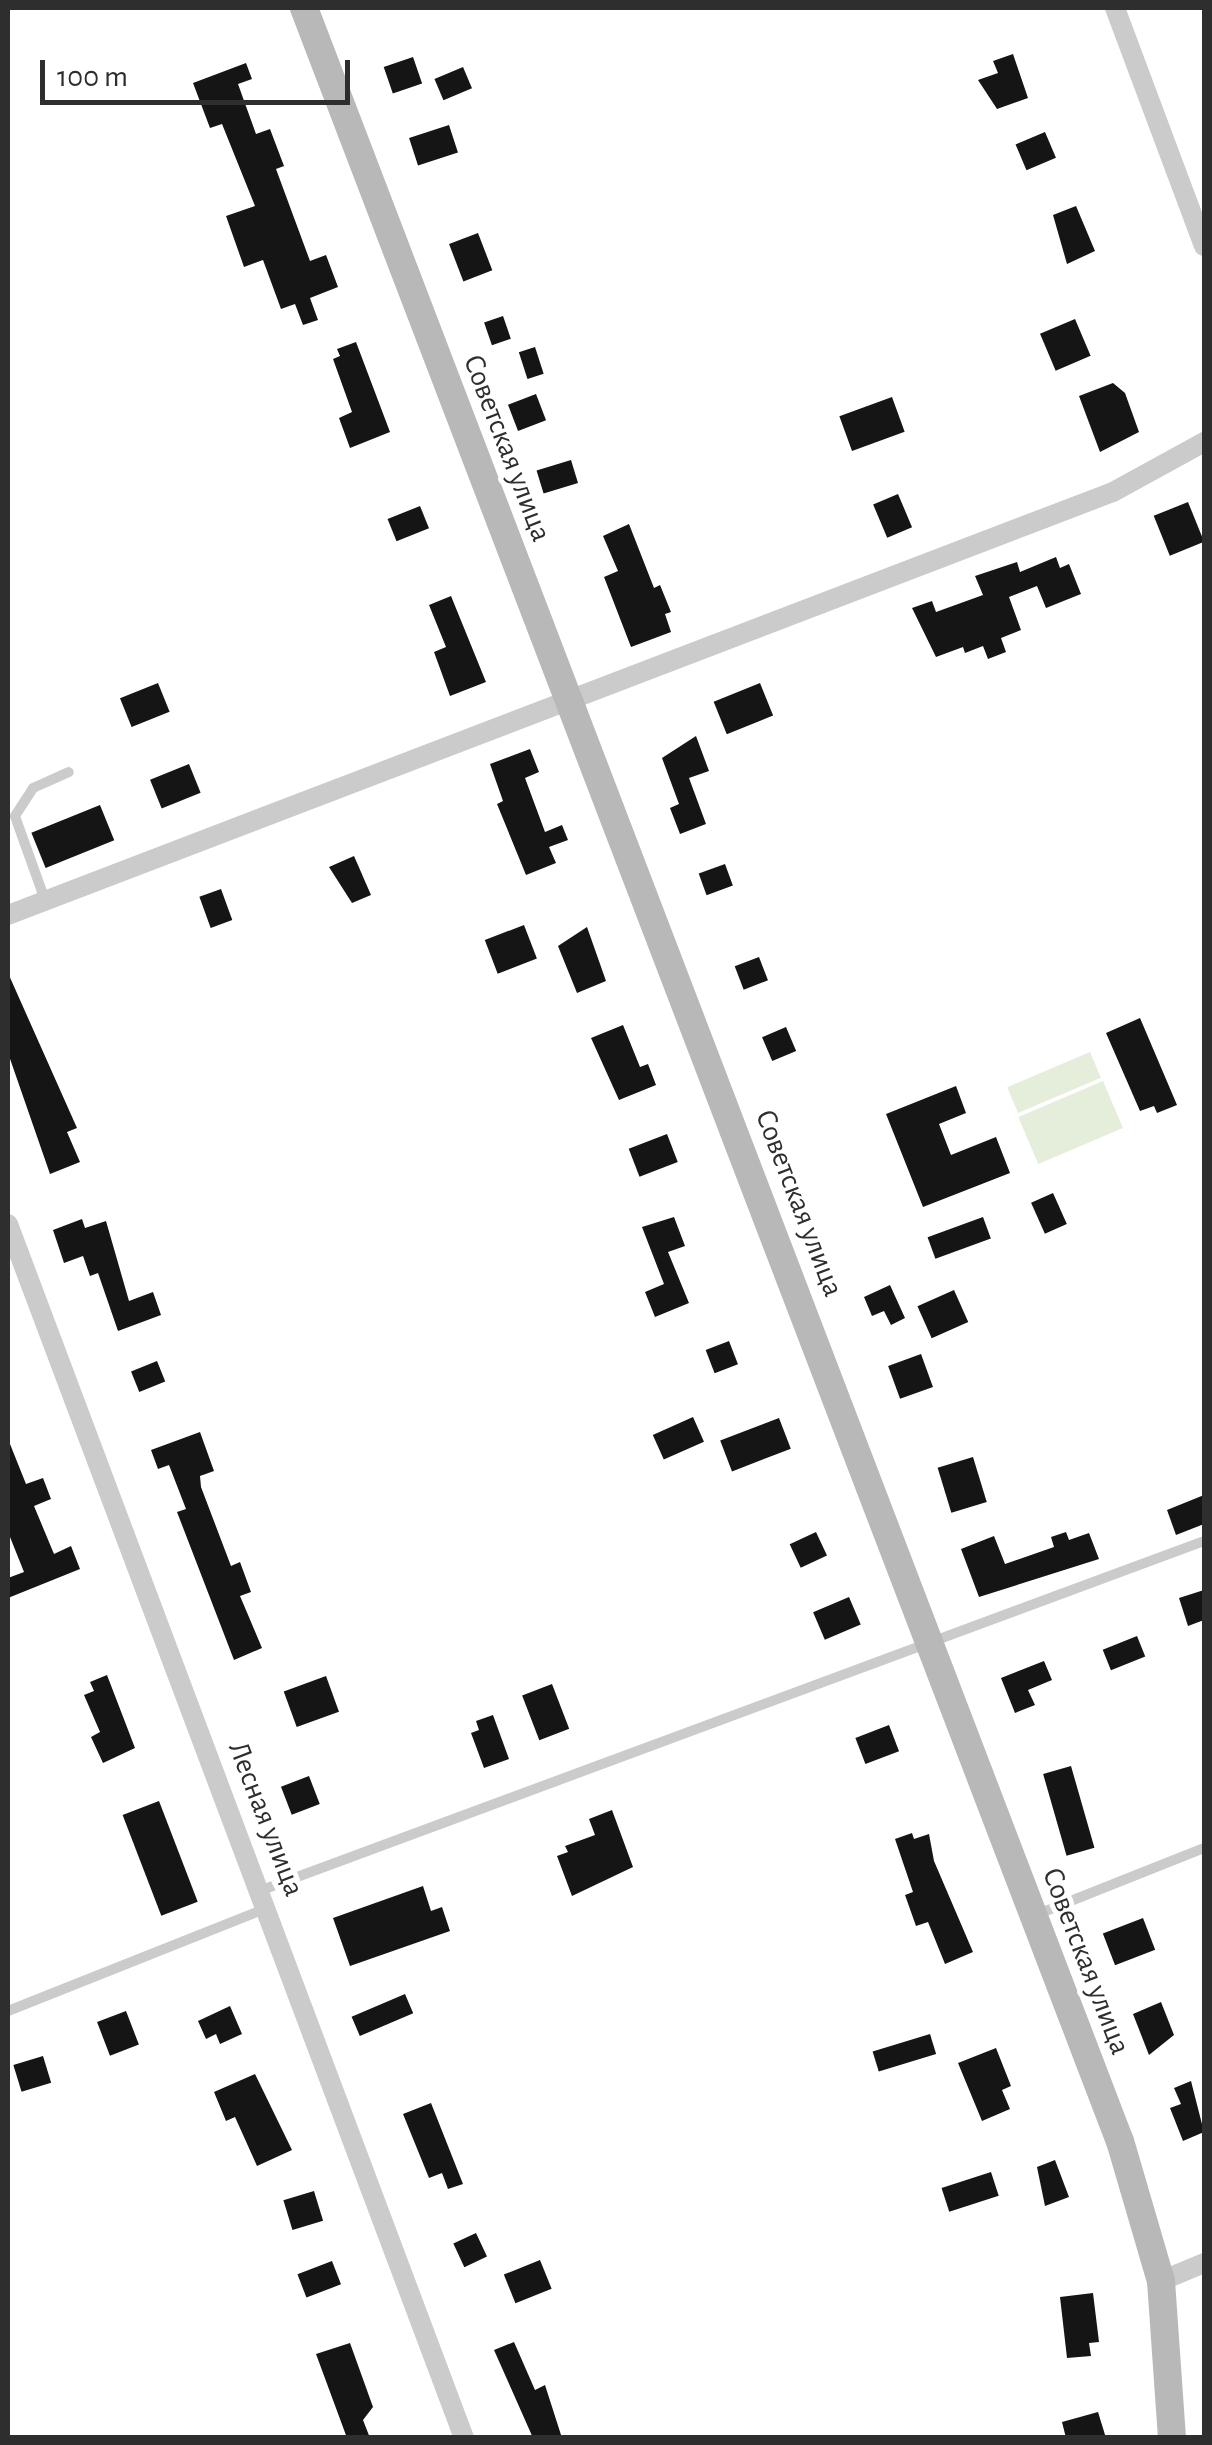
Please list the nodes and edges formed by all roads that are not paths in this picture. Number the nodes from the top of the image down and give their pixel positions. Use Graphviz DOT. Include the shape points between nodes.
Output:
graph roads {
  1 [pos="304,8"];
  2 [pos="1115,8"];
  3 [pos="1204,246"];
  4 [pos="1204,442"];
  5 [pos="568,698"];
  6 [pos="69,772"];
  7 [pos="45,900"];
  8 [pos="8,914"];
  9 [pos="8,1224"];
  10 [pos="1204,1541"];
  11 [pos="930,1644"];
  12 [pos="1204,1848"];
  13 [pos="265,1899"];
  14 [pos="1034,1915"];
  15 [pos="8,2011"];
  16 [pos="1204,2263"];
  17 [pos="1161,2281"];
  18 [pos="464,2438"];
  19 [pos="1172,2438"];
  1 -- 5 [label="street, Советская улица"];
  2 -- 3 [label="street"];
  4 -- 5 [label="street" via="1114,492"];
  5 -- 7 [label="street"];
  5 -- 11 [label="street, Советская улица"];
  6 -- 7 [label="lane" via="33,788 15,816"];
  7 -- 8 [label="street"];
  9 -- 13 [label="street, Лесная улица"];
  10 -- 11 [label="lane"];
  11 -- 13 [label="lane"];
  11 -- 14 [label="street, Советская улица"];
  12 -- 14 [label="lane"];
  13 -- 15 [label="lane"];
  13 -- 18 [label="street, Лесная улица"];
  14 -- 17 [label="street, Советская улица" via="1120,2141"];
  16 -- 17 [label="street"];
  17 -- 19 [label="street, Советская улица"];
}
